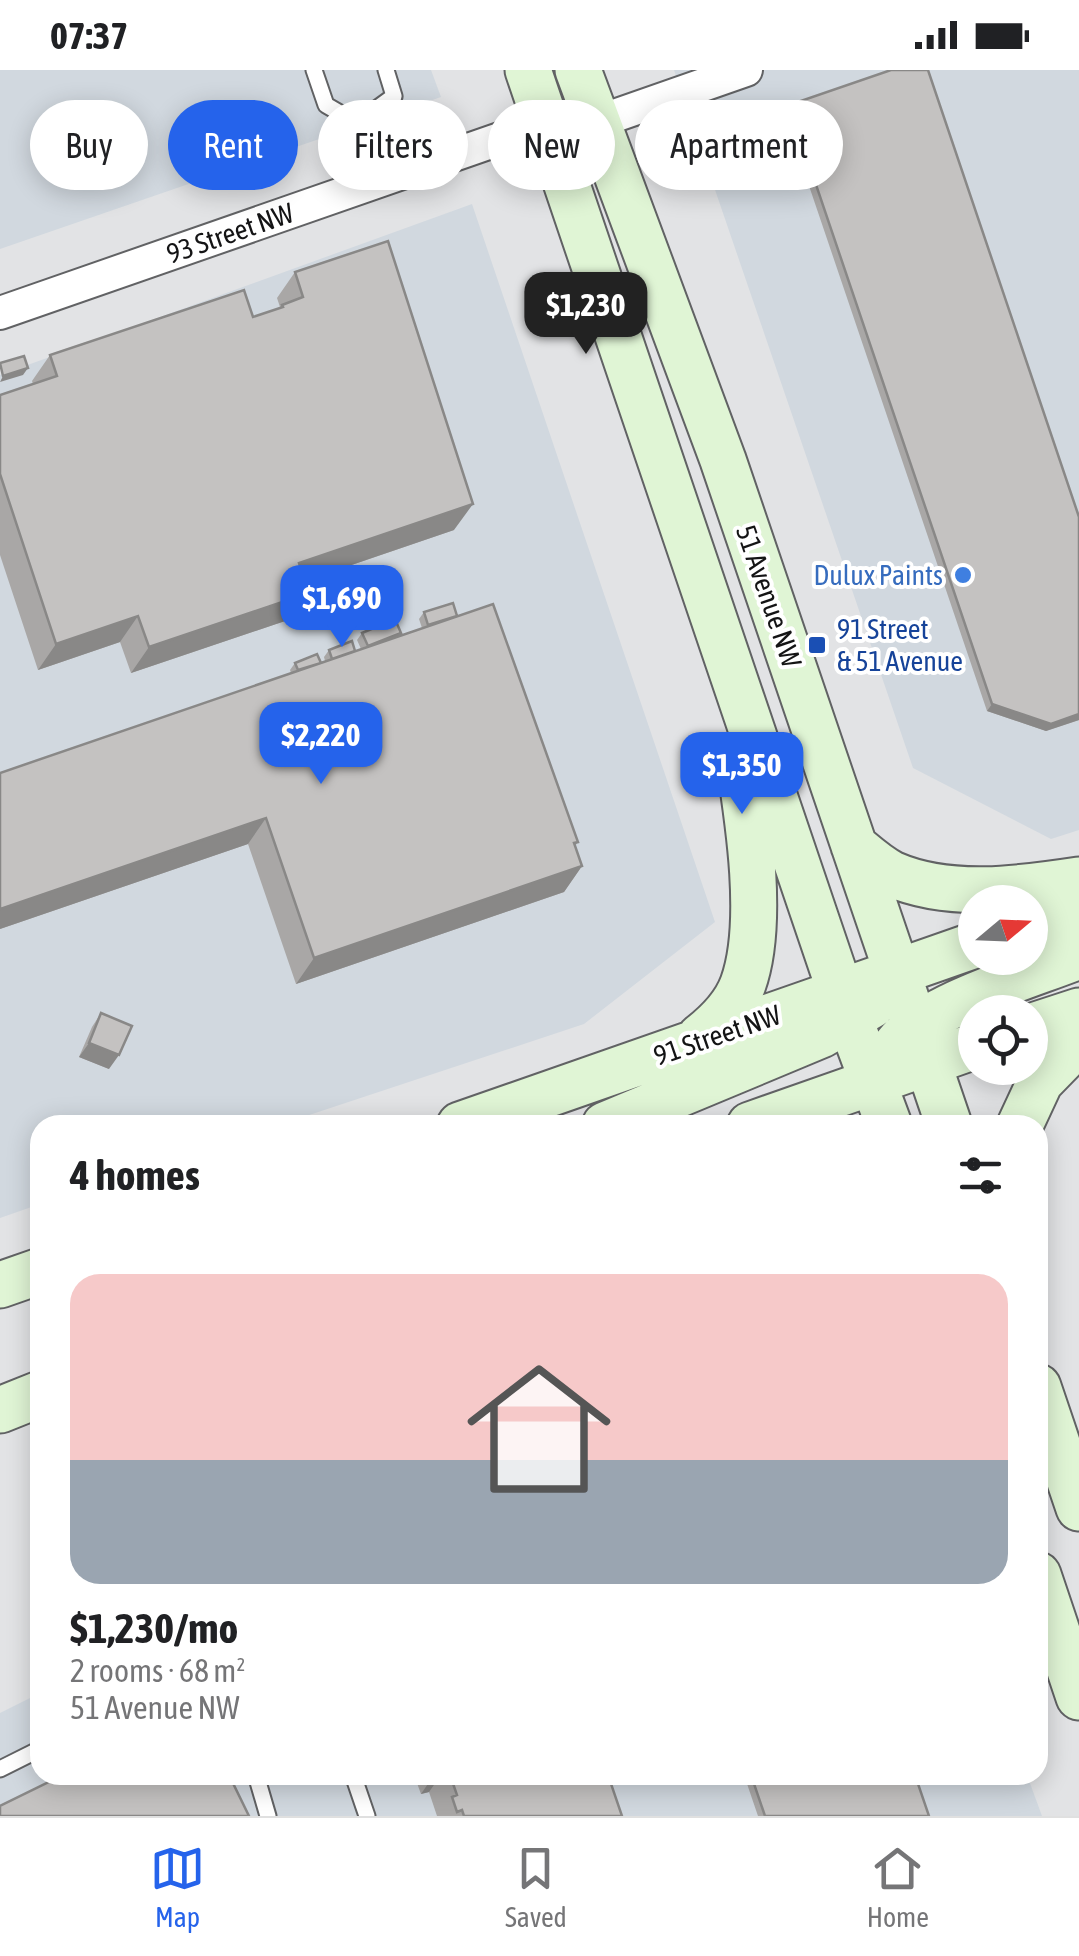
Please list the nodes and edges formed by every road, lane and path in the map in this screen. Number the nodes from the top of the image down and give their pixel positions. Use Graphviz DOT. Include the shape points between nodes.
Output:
graph roads {
  1 [pos="314,70"];
  2 [pos="386,70"];
  3 [pos="528,70"];
  4 [pos="578,70"];
  5 [pos="746,70"];
  6 [pos="324,100"];
  7 [pos="389,100"];
  8 [pos="539,100"];
  9 [pos="589,100"];
  10 [pos="615,116"];
  11 [pos="615,170"];
  12 [pos="354,190"];
  13 [pos="570,190"];
  14 [pos="0,313"];
  15 [pos="716,619"];
  16 [pos="854,846"];
  17 [pos="1079,880"];
  18 [pos="1079,910"];
  19 [pos="1048,921"];
  20 [pos="958,951"];
  21 [pos="1079,956"];
  22 [pos="896,972"];
  23 [pos="845,1006"];
  24 [pos="1079,1011"];
  25 [pos="1048,1022"];
  26 [pos="1079,1042"];
  27 [pos="693,1043"];
  28 [pos="921,1044"];
  29 [pos="958,1045"];
  30 [pos="872,1081"];
  31 [pos="488,1115"];
  32 [pos="626,1115"];
  33 [pos="778,1115"];
  34 [pos="885,1115"];
  35 [pos="946,1115"];
  36 [pos="1025,1115"];
  37 [pos="30,1274"];
  38 [pos="0,1285"];
  39 [pos="30,1398"];
  40 [pos="0,1410"];
  41 [pos="1048,1416"];
  42 [pos="1079,1508"];
  43 [pos="1048,1605"];
  44 [pos="1079,1697"];
  45 [pos="30,1754"];
  46 [pos="0,1769"];
  47 [pos="259,1785"];
  48 [pos="356,1785"];
  49 [pos="268,1816"];
  50 [pos="366,1816"];
  1 -- 6 [label="lane"];
  2 -- 7 [label="lane" via="394,96"];
  3 -- 8 [label="main road"];
  4 -- 9 [label="main road, 51 Avenue NW"];
  5 -- 10 [label="street, 93 Street NW"];
  11 -- 16 [label="main road, 51 Avenue NW" via="723,460"];
  12 -- 14 [label="street, 93 Street NW"];
  13 -- 15 [label="main road"];
  15 -- 23 [label="main road"];
  15 -- 27 [label="main road" via="746,806 751,940 736,998"];
  16 -- 17 [label="main road" via="888,872 935,885 1016,888"];
  16 -- 22 [label="main road, 51 Avenue NW"];
  18 -- 19 [label="main road"];
  20 -- 22 [label="main road"];
  21 -- 28 [label="main road" via="950,1008"];
  22 -- 23 [label="main road" via="888,991"];
  22 -- 28 [label="main road, 51 Avenue NW"];
  23 -- 27 [label="main road, 91 Street NW"];
  23 -- 30 [label="main road"];
  23 -- 32 [label="main road"];
  24 -- 25 [label="main road"];
  26 -- 36 [label="main road" via="1040,1082"];
  27 -- 31 [label="main road, 91 Street NW"];
  28 -- 29 [label="main road"];
  28 -- 30 [label="main road" via="900,1040"];
  28 -- 35 [label="main road, 51 Avenue NW"];
  30 -- 33 [label="main road"];
  30 -- 34 [label="main road"];
  37 -- 38 [label="main road"];
  39 -- 40 [label="main road"];
  41 -- 42 [label="main road"];
  43 -- 44 [label="main road"];
  45 -- 46 [label="lane"];
  47 -- 49 [label="lane"];
  48 -- 50 [label="lane"];
}
